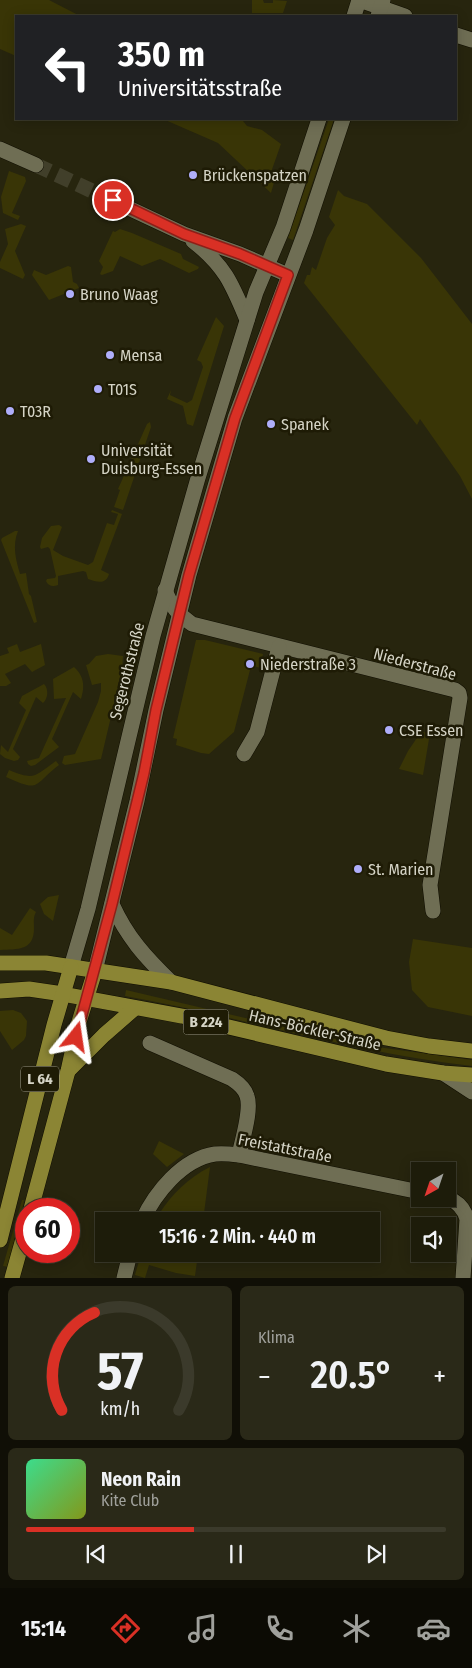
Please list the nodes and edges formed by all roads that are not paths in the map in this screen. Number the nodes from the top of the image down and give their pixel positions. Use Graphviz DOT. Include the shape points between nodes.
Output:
graph roads {
  1 [pos="359,0"];
  2 [pos="380,8"];
  3 [pos="354,15"];
  4 [pos="402,15"];
  5 [pos="457,35"];
  6 [pos="472,40"];
  7 [pos="319,120"];
  8 [pos="344,120"];
  9 [pos="0,149"];
  10 [pos="36,166"];
  11 [pos="103,196"];
  12 [pos="184,234"];
  13 [pos="267,266"];
  14 [pos="288,275"];
  15 [pos="247,320"];
  16 [pos="165,590"];
  17 [pos="180,616"];
  18 [pos="279,647"];
  19 [pos="244,754"];
  20 [pos="112,904"];
  21 [pos="433,911"];
  22 [pos="0,962"];
  23 [pos="71,967"];
  24 [pos="95,971"];
  25 [pos="171,982"];
  26 [pos="0,990"];
  27 [pos="63,994"];
  28 [pos="87,999"];
  29 [pos="136,1008"];
  30 [pos="150,1044"];
  31 [pos="472,1051"];
  32 [pos="68,1070"];
  33 [pos="442,1073"];
  34 [pos="472,1076"];
  35 [pos="472,1092"];
  36 [pos="239,1155"];
  37 [pos="411,1190"];
  38 [pos="35,1198"];
  39 [pos="456,1204"];
  40 [pos="146,1212"];
  41 [pos="0,1240"];
  42 [pos="128,1262"];
  43 [pos="16,1263"];
  44 [pos="12,1278"];
  45 [pos="124,1278"];
  46 [pos="463,1278"];
  1 -- 2 [label="main road"];
  1 -- 3 [label="main road"];
  2 -- 4 [label="main road"];
  5 -- 6 [label="main road"];
  7 -- 13 [label="main road, Segerothstraße / L 64"];
  8 -- 14 [label="main road, L 64"];
  9 -- 10 [label="main road"];
  11 -- 12 [label="main road"];
  12 -- 13 [label="main road"];
  12 -- 15 [label="main road" via="224,271"];
  13 -- 14 [label="main road"];
  13 -- 15 [label="main road, Segerothstraße / L 64"];
  14 -- 17 [label="main road, L 64" via="235,418"];
  15 -- 16 [label="main road, Segerothstraße / L 64"];
  16 -- 17 [label="main road"];
  16 -- 23 [label="main road, Segerothstraße / L 64"];
  17 -- 18 [label="main road, Niederstraße" via="192,624"];
  17 -- 20 [label="main road, L 64"];
  18 -- 19 [label="main road" via="257,732"];
  18 -- 21 [label="main road, Niederstraße" via="458,693 460,698 430,885"];
  20 -- 24 [label="main road, L 64"];
  20 -- 25 [label="main road" via="134,942"];
  22 -- 23 [label="main road, B 224"];
  23 -- 24 [label="main road, B 224"];
  23 -- 27 [label="main road, Segerothstraße / L 64"];
  24 -- 25 [label="main road, Hans-Böckler-Straße / B 224"];
  24 -- 28 [label="main road, L 64"];
  25 -- 31 [label="main road, Hans-Böckler-Straße / B 224" via="386,1038"];
  26 -- 27 [label="main road, B 224" via="29,989"];
  27 -- 28 [label="main road, Hans-Böckler-Straße / B 224"];
  27 -- 41 [label="main road, Segerothstraße / L 64"];
  28 -- 29 [label="main road, Hans-Böckler-Straße / B 224"];
  28 -- 32 [label="main road, L 64"];
  29 -- 32 [label="main road"];
  29 -- 33 [label="main road, Hans-Böckler-Straße / B 224" via="377,1062"];
  30 -- 36 [label="main road" via="232,1078 241,1086 248,1097 248,1109"];
  32 -- 38 [label="main road, L 64"];
  33 -- 34 [label="main road, Hans-Böckler-Straße / B 224"];
  33 -- 35 [label="main road"];
  36 -- 37 [label="main road, Freistattstraße"];
  36 -- 40 [label="main road, Freistattstraße" via="215,1154 178,1172"];
  39 -- 46 [label="main road" via="465,1211 467,1219"];
  42 -- 45 [label="main road"];
  43 -- 44 [label="main road"];
}
